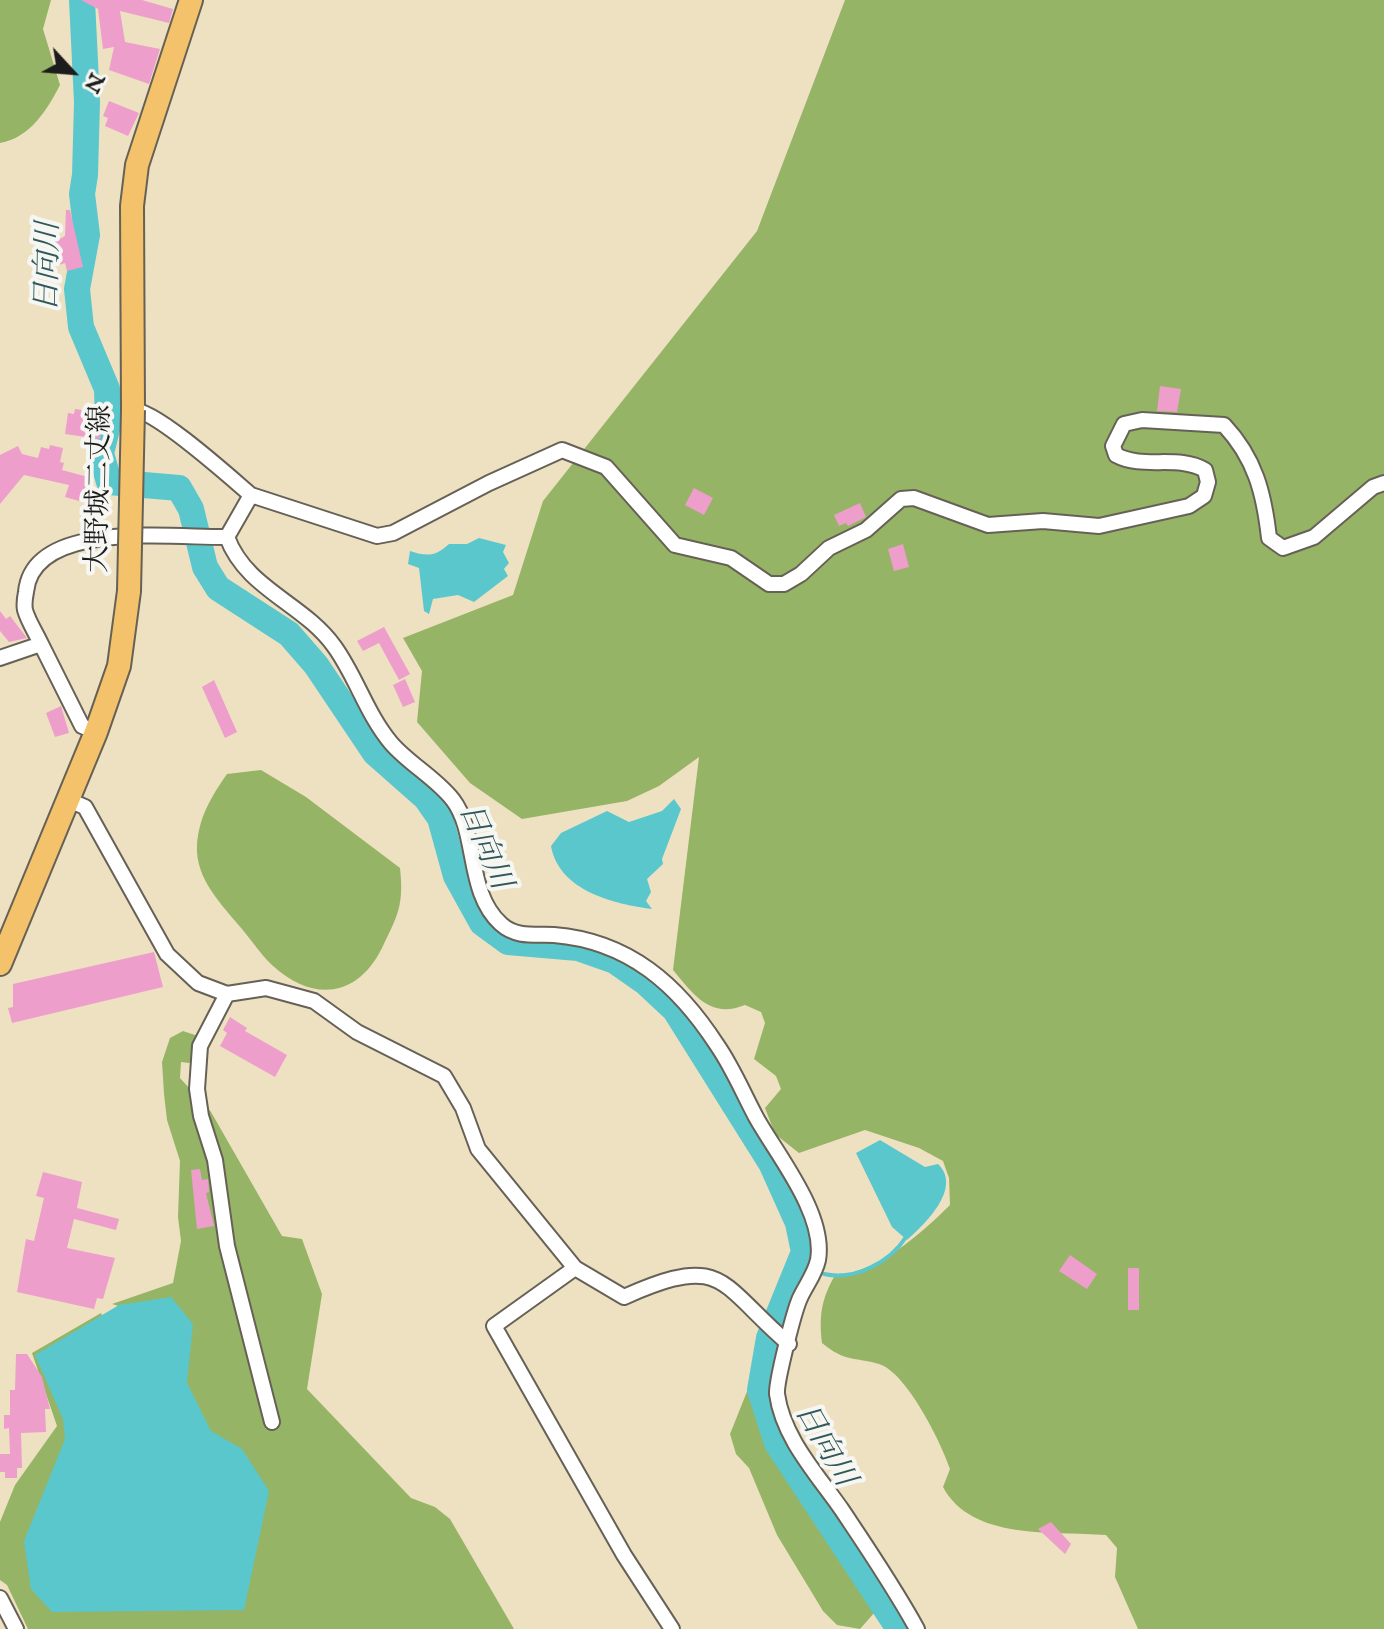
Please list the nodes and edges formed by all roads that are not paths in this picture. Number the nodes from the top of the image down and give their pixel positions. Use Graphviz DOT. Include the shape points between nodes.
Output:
graph roads {
  1 [pos="191,0"];
  2 [pos="133,410"];
  3 [pos="1384,483"];
  4 [pos="251,495"];
  5 [pos="221,537"];
  6 [pos="41,644"];
  7 [pos="0,658"];
  8 [pos="96,732"];
  9 [pos="66,799"];
  10 [pos="0,964"];
  11 [pos="227,994"];
  12 [pos="575,1268"];
  13 [pos="789,1344"];
  14 [pos="272,1422"];
  15 [pos="0,1598"];
  16 [pos="16,1629"];
  17 [pos="672,1629"];
  18 [pos="917,1629"];
  1 -- 2 [label="main road, 大野城二丈線" via="137,165 132,206"];
  2 -- 4 [label="street" via="177,435"];
  2 -- 8 [label="main road, 大野城二丈線, bridge" via="129,591 119,666"];
  3 -- 4 [label="street" via="1314,537 1283,548 1269,538 1256,470 1242,443 1224,425 1142,420 1124,424 1113,446 1116,455 1128,462 1190,461 1205,470 1204,496 1189,506 1099,526 1043,521 988,525 914,498 901,499 866,530 829,548 784,584 769,584 731,558 675,545 606,467 562,450 393,533 377,536"];
  4 -- 5 [label="street"];
  5 -- 6 [label="street" via="104,538 45,554 28,575 24,608"];
  5 -- 13 [label="street" via="253,579 291,605 333,645 366,710 390,742 455,803 483,898 501,925 527,936 570,938 628,954 662,977 719,1047 790,1170 816,1235 818,1258 793,1316"];
  6 -- 7 [label="street"];
  6 -- 8 [label="street" via="82,726"];
  8 -- 9 [label="main road, 大野城二丈線"];
  9 -- 10 [label="main road, 大野城二丈線"];
  9 -- 11 [label="street" via="85,807 167,954 198,983"];
  11 -- 12 [label="street" via="266,988 314,1001 357,1032 444,1076 478,1149"];
  11 -- 14 [label="street" via="200,1046 197,1089 215,1160 227,1246"];
  12 -- 13 [label="street" via="624,1297 681,1276 715,1278 729,1284"];
  12 -- 17 [label="street" via="494,1326"];
  13 -- 18 [label="street" via="777,1390 787,1430 893,1584"];
  15 -- 16 [label="street"];
}
